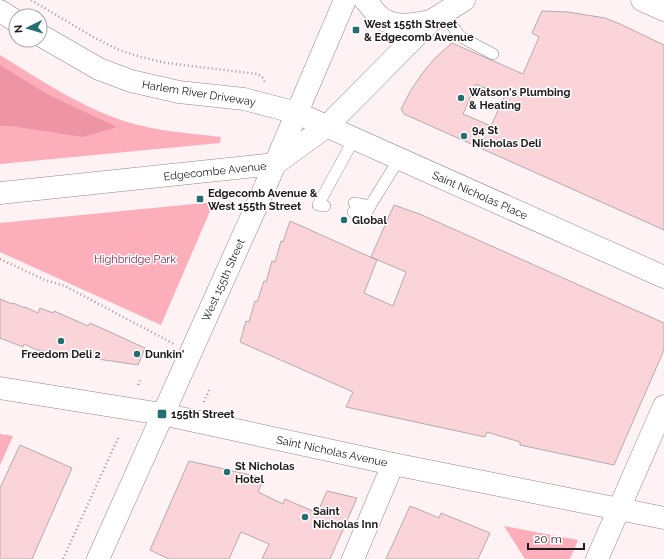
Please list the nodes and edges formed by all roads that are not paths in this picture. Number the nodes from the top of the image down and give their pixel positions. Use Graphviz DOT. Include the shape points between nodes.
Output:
graph roads {
  1 [pos="345,0"];
  2 [pos="365,0"];
  3 [pos="464,0"];
  4 [pos="642,0"];
  5 [pos="664,10"];
  6 [pos="437,17"];
  7 [pos="48,40"];
  8 [pos="493,54"];
  9 [pos="296,113"];
  10 [pos="327,126"];
  11 [pos="354,139"];
  12 [pos="399,159"];
  13 [pos="275,164"];
  14 [pos="0,194"];
  15 [pos="324,200"];
  16 [pos="354,207"];
  17 [pos="664,276"];
  18 [pos="0,388"];
  19 [pos="664,406"];
  20 [pos="162,414"];
  21 [pos="393,464"];
  22 [pos="618,510"];
  23 [pos="664,518"];
  24 [pos="98,559"];
  25 [pos="352,559"];
  26 [pos="597,559"];
  1 -- 9 [label="street, West 155th Street"];
  2 -- 6 [label="street" via="380,17 396,24 409,25"];
  3 -- 6 [label="street, Edgecombe Avenue"];
  4 -- 5 [label="street"];
  6 -- 8 [label="lane" via="462,37"];
  6 -- 10 [label="street, Edgecombe Avenue"];
  7 -- 9 [label="street, Harlem River Driveway" via="99,69 132,81 180,92 244,99"];
  9 -- 10 [label="street, Saint Nicholas Place"];
  9 -- 13 [label="street, West 155th Street"];
  10 -- 11 [label="street, Saint Nicholas Place"];
  10 -- 13 [label="street, Edgecombe Avenue"];
  11 -- 12 [label="street, Saint Nicholas Place"];
  11 -- 15 [label="lane"];
  12 -- 16 [label="lane" via="370,206"];
  12 -- 17 [label="street, Saint Nicholas Place"];
  13 -- 14 [label="street, Edgecombe Avenue"];
  13 -- 20 [label="street, West 155th Street"];
  18 -- 20 [label="street, Saint Nicholas Avenue"];
  19 -- 22 [label="street"];
  20 -- 21 [label="street, Saint Nicholas Avenue"];
  20 -- 24 [label="street, West 155th Street"];
  21 -- 22 [label="street, Saint Nicholas Avenue"];
  21 -- 25 [label="street"];
  22 -- 23 [label="street, Saint Nicholas Avenue"];
  22 -- 26 [label="street"];
}
